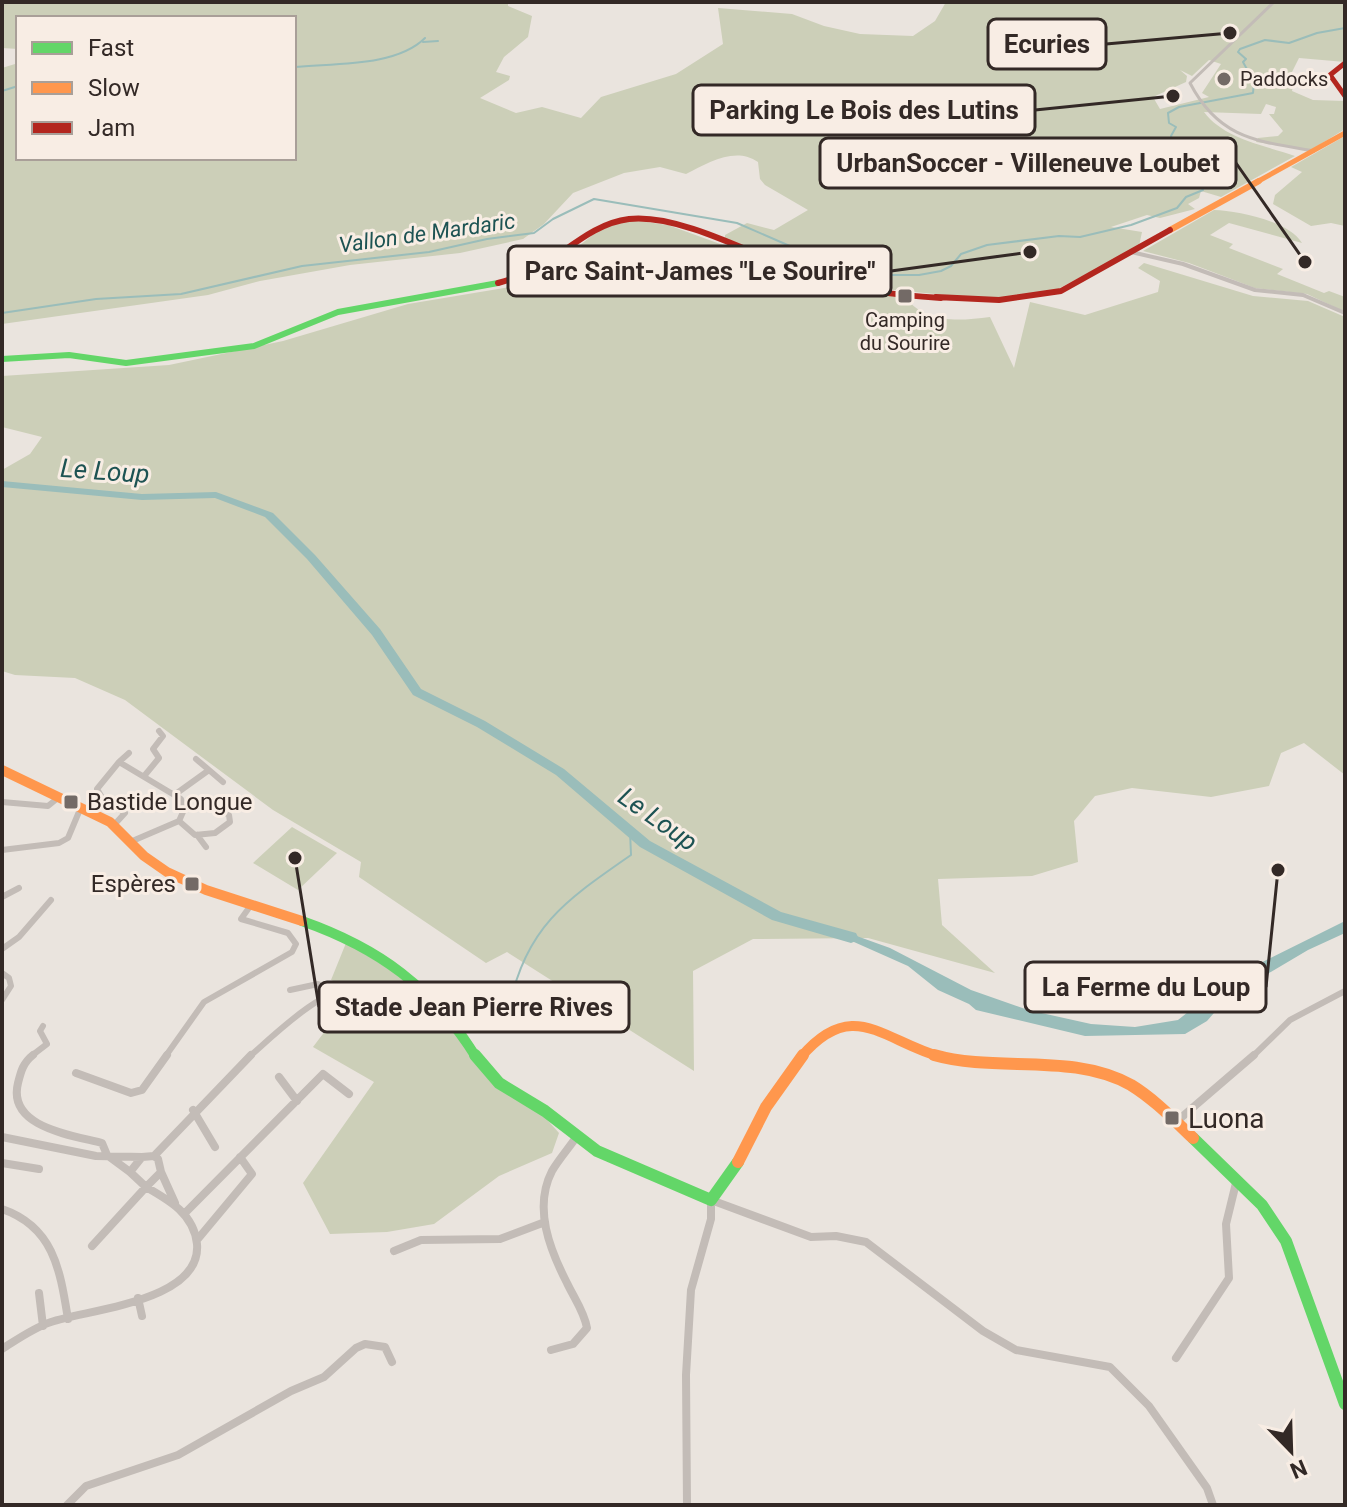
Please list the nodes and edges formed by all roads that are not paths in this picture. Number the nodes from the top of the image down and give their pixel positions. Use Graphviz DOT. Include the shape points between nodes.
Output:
graph roads {
  1 [pos="1274,2"];
  2 [pos="1345,63"];
  3 [pos="1345,96"];
  4 [pos="1345,133"];
  5 [pos="1311,153"];
  6 [pos="1131,252"];
  7 [pos="1345,313"];
  8 [pos="2,359"];
  9 [pos="159,731"];
  10 [pos="129,753"];
  11 [pos="196,759"];
  12 [pos="119,762"];
  13 [pos="2,770"];
  14 [pos="209,770"];
  15 [pos="145,775"];
  16 [pos="223,782"];
  17 [pos="177,793"];
  18 [pos="59,797"];
  19 [pos="2,802"];
  20 [pos="81,807"];
  21 [pos="220,810"];
  22 [pos="179,821"];
  23 [pos="114,825"];
  24 [pos="197,835"];
  25 [pos="130,842"];
  26 [pos="206,847"];
  27 [pos="2,850"];
  28 [pos="19,888"];
  29 [pos="2,897"];
  30 [pos="51,900"];
  31 [pos="251,905"];
  32 [pos="2,949"];
  33 [pos="2,973"];
  34 [pos="419,986"];
  35 [pos="290,990"];
  36 [pos="1345,991"];
  37 [pos="333,994"];
  38 [pos="2,1000"];
  39 [pos="43,1026"];
  40 [pos="76,1073"];
  41 [pos="279,1077"];
  42 [pos="349,1094"];
  43 [pos="297,1101"];
  44 [pos="193,1110"];
  45 [pos="1176,1122"];
  46 [pos="577,1136"];
  47 [pos="2,1137"];
  48 [pos="215,1147"];
  49 [pos="107,1155"];
  50 [pos="154,1156"];
  51 [pos="142,1157"];
  52 [pos="240,1157"];
  53 [pos="2,1163"];
  54 [pos="39,1169"];
  55 [pos="130,1172"];
  56 [pos="161,1172"];
  57 [pos="1237,1180"];
  58 [pos="146,1187"];
  59 [pos="716,1194"];
  60 [pos="175,1203"];
  61 [pos="2,1209"];
  62 [pos="185,1213"];
  63 [pos="545,1222"];
  64 [pos="197,1240"];
  65 [pos="92,1246"];
  66 [pos="394,1251"];
  67 [pos="39,1293"];
  68 [pos="138,1298"];
  69 [pos="142,1316"];
  70 [pos="68,1319"];
  71 [pos="43,1326"];
  72 [pos="2,1348"];
  73 [pos="551,1350"];
  74 [pos="1176,1358"];
  75 [pos="392,1362"];
  76 [pos="1345,1404"];
  77 [pos="67,1505"];
  78 [pos="687,1505"];
  79 [pos="1213,1505"];
  1 -- 5 [label="street" via="1190,83 1201,105 1230,132 1260,144"];
  2 -- 3 [label="main road" via="1330,75"];
  4 -- 5 [label="main road"];
  5 -- 6 [label="main road"];
  6 -- 7 [label="street" via="1255,290 1303,295"];
  6 -- 8 [label="main road" via="1049,295 1002,301 941,298 815,279 672,224 631,218 594,228 543,268 514,280 338,312 254,346 126,363 69,355"];
  9 -- 15 [label="street" via="163,736 153,749 159,758"];
  10 -- 12 [label="street"];
  11 -- 14 [label="street"];
  12 -- 15 [label="street"];
  12 -- 23 [label="street" via="97,789 125,813"];
  13 -- 18 [label="main road"];
  14 -- 16 [label="street"];
  14 -- 17 [label="street"];
  15 -- 17 [label="street"];
  17 -- 22 [label="street" via="184,814"];
  18 -- 19 [label="street" via="48,806"];
  18 -- 20 [label="main road"];
  20 -- 23 [label="main road"];
  20 -- 27 [label="street" via="68,838 59,843"];
  21 -- 24 [label="street" via="230,822 215,833"];
  22 -- 24 [label="street"];
  22 -- 25 [label="street"];
  23 -- 25 [label="main road"];
  24 -- 26 [label="street"];
  25 -- 31 [label="main road" via="167,872"];
  28 -- 29 [label="street"];
  30 -- 32 [label="street"];
  31 -- 34 [label="main road" via="327,929"];
  31 -- 40 [label="street" via="241,919 288,933 296,944 292,952 204,1002 142,1090 131,1093"];
  33 -- 38 [label="street" via="11,986"];
  34 -- 37 [label="street" via="396,1007 354,987"];
  34 -- 46 [label="main road" via="455,1024 485,1070"];
  35 -- 37 [label="street" via="314,982"];
  36 -- 45 [label="street" via="1290,1020"];
  37 -- 44 [label="street" via="263,1044"];
  39 -- 49 [label="street" via="40,1031 47,1044 24,1062 16,1098 37,1124 102,1143"];
  41 -- 43 [label="street"];
  42 -- 43 [label="street" via="323,1074"];
  43 -- 52 [label="street"];
  44 -- 48 [label="street"];
  44 -- 50 [label="street"];
  45 -- 57 [label="main road"];
  45 -- 59 [label="main road" via="1124,1081 1104,1074 939,1057 867,1028 841,1025 806,1050"];
  46 -- 59 [label="main road" via="604,1155"];
  46 -- 63 [label="street" via="551,1173 543,1203"];
  47 -- 49 [label="street"];
  49 -- 51 [label="street"];
  49 -- 55 [label="street"];
  50 -- 51 [label="street"];
  50 -- 56 [label="street"];
  51 -- 55 [label="street"];
  52 -- 62 [label="street"];
  52 -- 64 [label="street" via="252,1174"];
  53 -- 54 [label="street"];
  55 -- 58 [label="street"];
  56 -- 58 [label="street"];
  56 -- 60 [label="street"];
  57 -- 74 [label="street" via="1226,1224 1229,1278"];
  57 -- 76 [label="main road" via="1286,1241"];
  58 -- 60 [label="street"];
  58 -- 65 [label="street"];
  59 -- 78 [label="street" via="691,1290"];
  59 -- 79 [label="street" via="741,1213 811,1237 866,1242 1016,1350 1110,1367 1149,1406 1207,1488"];
  60 -- 62 [label="street"];
  61 -- 70 [label="street" via="24,1217 51,1247"];
  62 -- 64 [label="street"];
  63 -- 66 [label="street" via="500,1239 421,1240"];
  63 -- 73 [label="street" via="587,1328 567,1348"];
  64 -- 68 [label="street" via="191,1272 174,1285"];
  67 -- 71 [label="street"];
  68 -- 69 [label="street"];
  68 -- 70 [label="street"];
  70 -- 71 [label="street"];
  71 -- 72 [label="street"];
  75 -- 77 [label="street" via="385,1347 356,1348 324,1377 178,1455 86,1486"];
}
